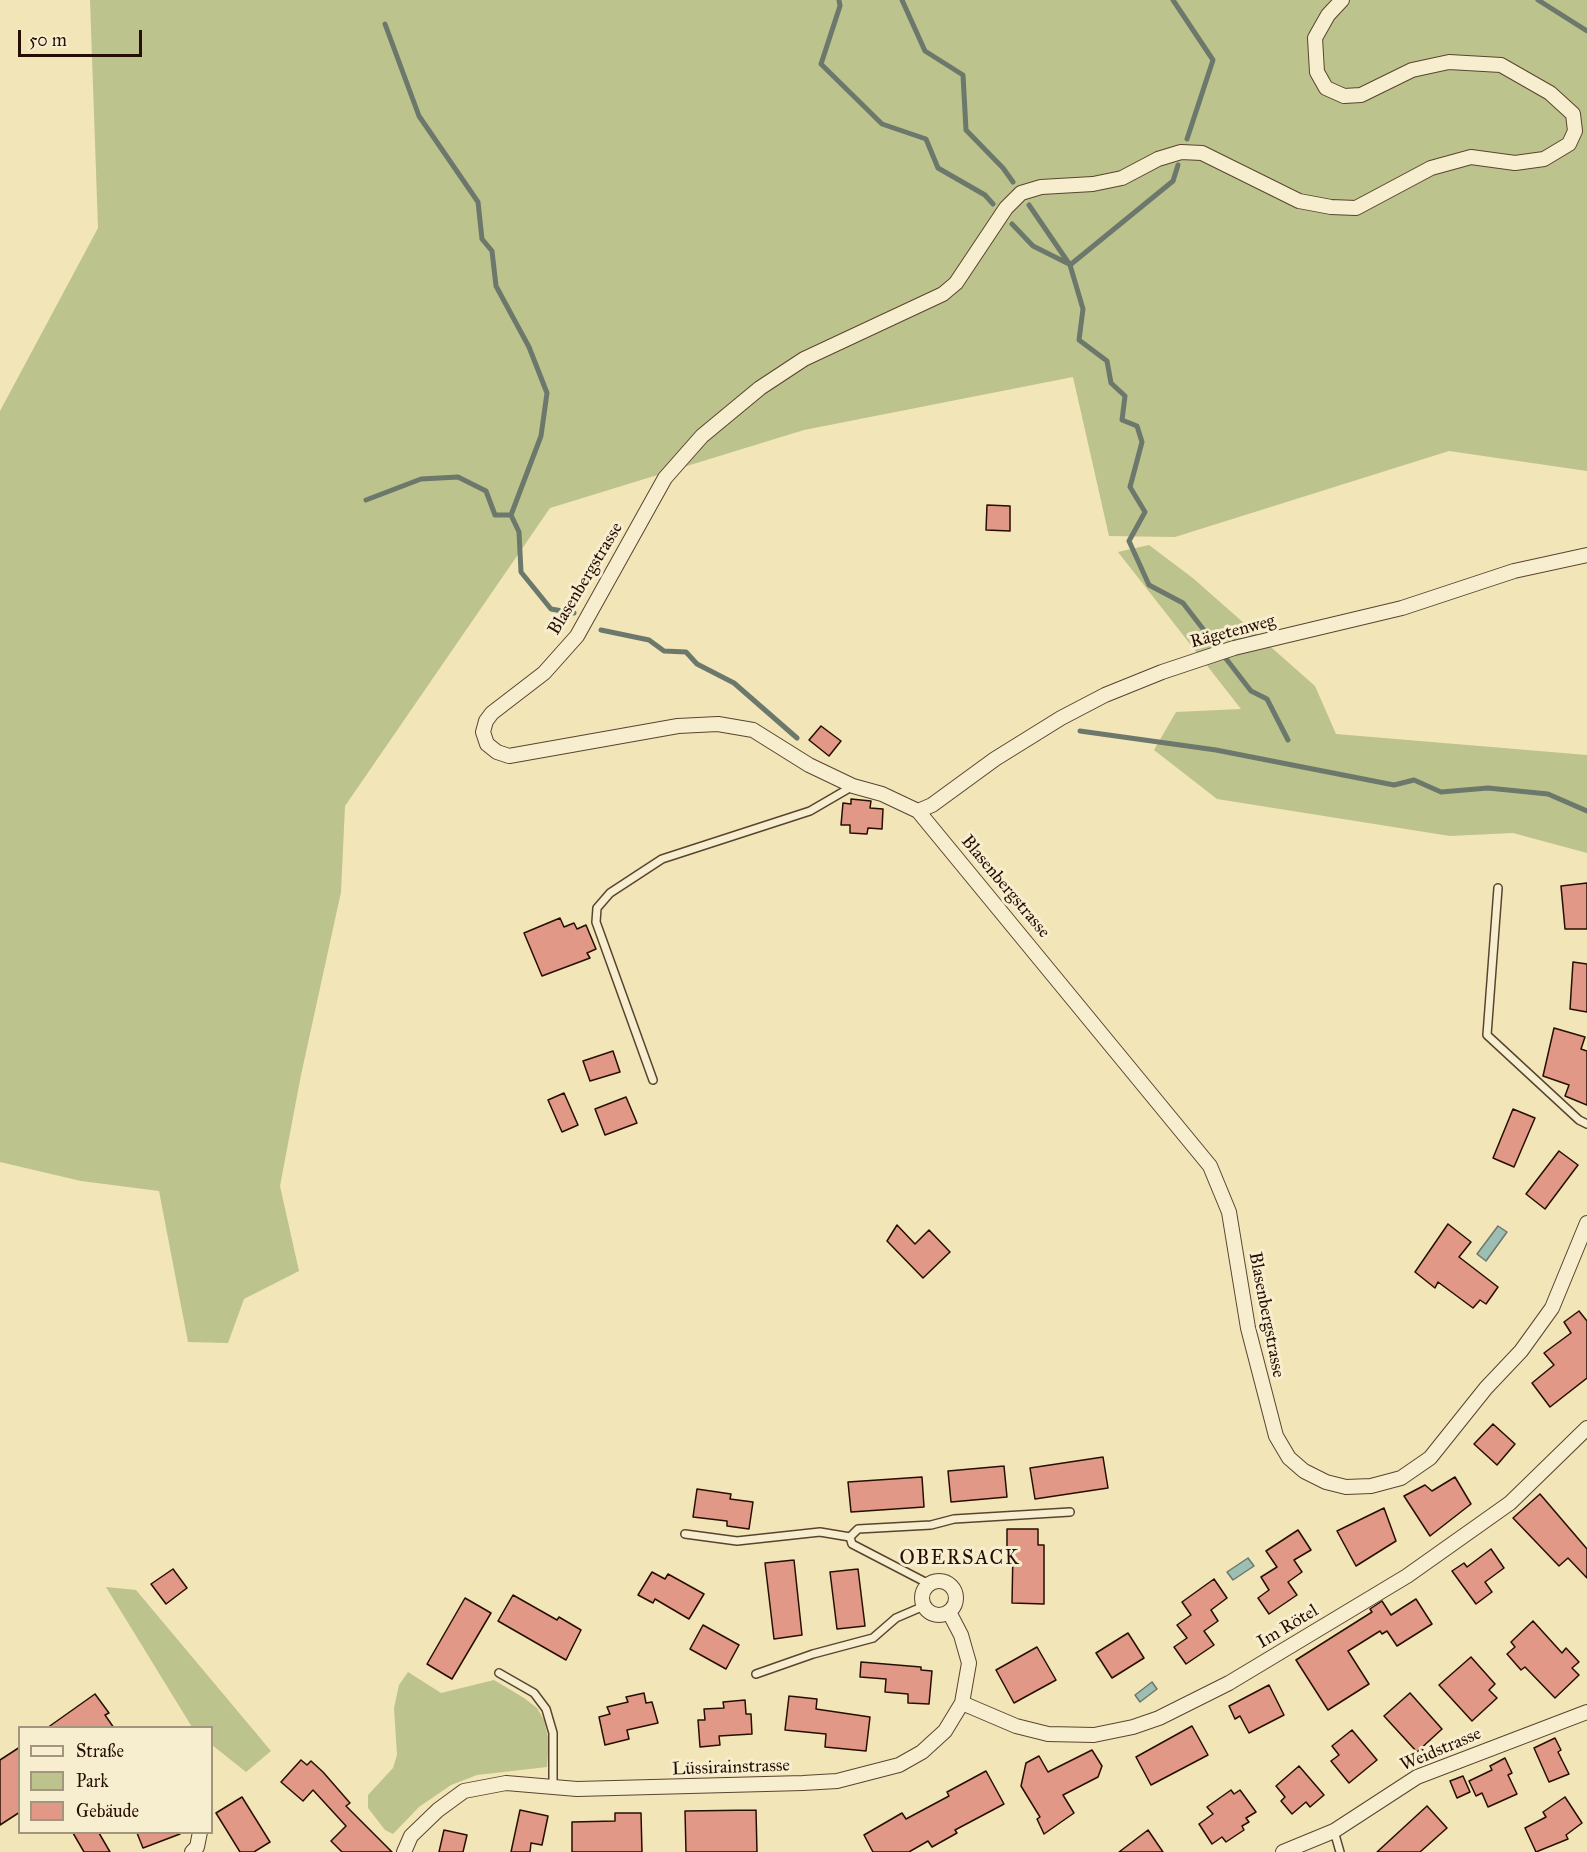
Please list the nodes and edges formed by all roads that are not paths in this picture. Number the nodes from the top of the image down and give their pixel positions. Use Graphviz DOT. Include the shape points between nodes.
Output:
graph roads {
  1 [pos="1342,0"];
  2 [pos="1587,555"];
  3 [pos="853,786"];
  4 [pos="918,811"];
  5 [pos="1498,888"];
  6 [pos="653,1080"];
  7 [pos="1587,1124"];
  8 [pos="1587,1223"];
  9 [pos="1587,1428"];
  10 [pos="1070,1512"];
  11 [pos="685,1534"];
  12 [pos="850,1537"];
  13 [pos="929,1584"];
  14 [pos="924,1606"];
  15 [pos="949,1612"];
  16 [pos="499,1673"];
  17 [pos="756,1674"];
  18 [pos="962,1703"];
  19 [pos="1587,1712"];
  20 [pos="553,1787"];
  21 [pos="1334,1831"];
  22 [pos="200,1834"];
  23 [pos="192,1852"];
  24 [pos="404,1852"];
  25 [pos="1283,1852"];
  26 [pos="1340,1852"];
  1 -- 3 [label="street, Blasenbergstrasse" via="1315,38 1317,72 1326,88 1344,96 1361,95 1412,70 1449,62 1501,65 1550,93 1573,114 1575,131 1569,144 1544,159 1515,163 1471,157 1431,168 1356,208 1299,201 1202,153 1181,152 1122,178 1021,193 1006,208 956,283 943,294 804,359 760,388 702,436 665,478 577,636 543,673 492,713 483,732 487,744 497,753 509,756 678,726 718,724 753,730 809,765"];
  2 -- 4 [label="street, Rägetenweg" via="1514,571 1402,608 1234,648 1105,695 1061,718"];
  3 -- 4 [label="street, Blasenbergstrasse"];
  3 -- 6 [label="lane" via="810,811 662,859 610,893 597,908 596,922"];
  4 -- 8 [label="street, Blasenbergstrasse" via="1210,1166 1229,1212 1248,1328 1276,1436 1289,1458 1304,1471 1326,1482 1371,1486 1401,1478 1430,1458 1521,1351 1552,1308"];
  5 -- 7 [label="lane" via="1487,1035"];
  9 -- 18 [label="street, Im Rötel" via="1510,1503 1407,1576 1229,1683 1159,1718 1094,1735 1048,1734 1016,1726"];
  10 -- 12 [label="lane" via="858,1529"];
  11 -- 12 [label="lane" via="738,1541 820,1532"];
  12 -- 13 [label="lane" via="852,1544"];
  13 -- 14 [label="street" via="922,1596"];
  13 -- 15 [label="street, Lüssirainstrasse" via="938,1580 952,1586 956,1600"];
  14 -- 15 [label="street" via="935,1615"];
  14 -- 17 [label="lane" via="896,1618 873,1638"];
  15 -- 18 [label="street, Lüssirainstrasse" via="969,1664"];
  16 -- 20 [label="lane" via="534,1694 546,1709 554,1733"];
  18 -- 20 [label="street, Lüssirainstrasse" via="945,1731 922,1752 899,1765 837,1781 711,1787"];
  19 -- 21 [label="street, Weidstrasse" via="1417,1777"];
  20 -- 24 [label="street, Lüssirainstrasse" via="506,1784 464,1791 411,1836"];
  21 -- 25 [label="street, Weidstrasse"];
  21 -- 26 [label="lane"];
  22 -- 23 [label="street"];
}
